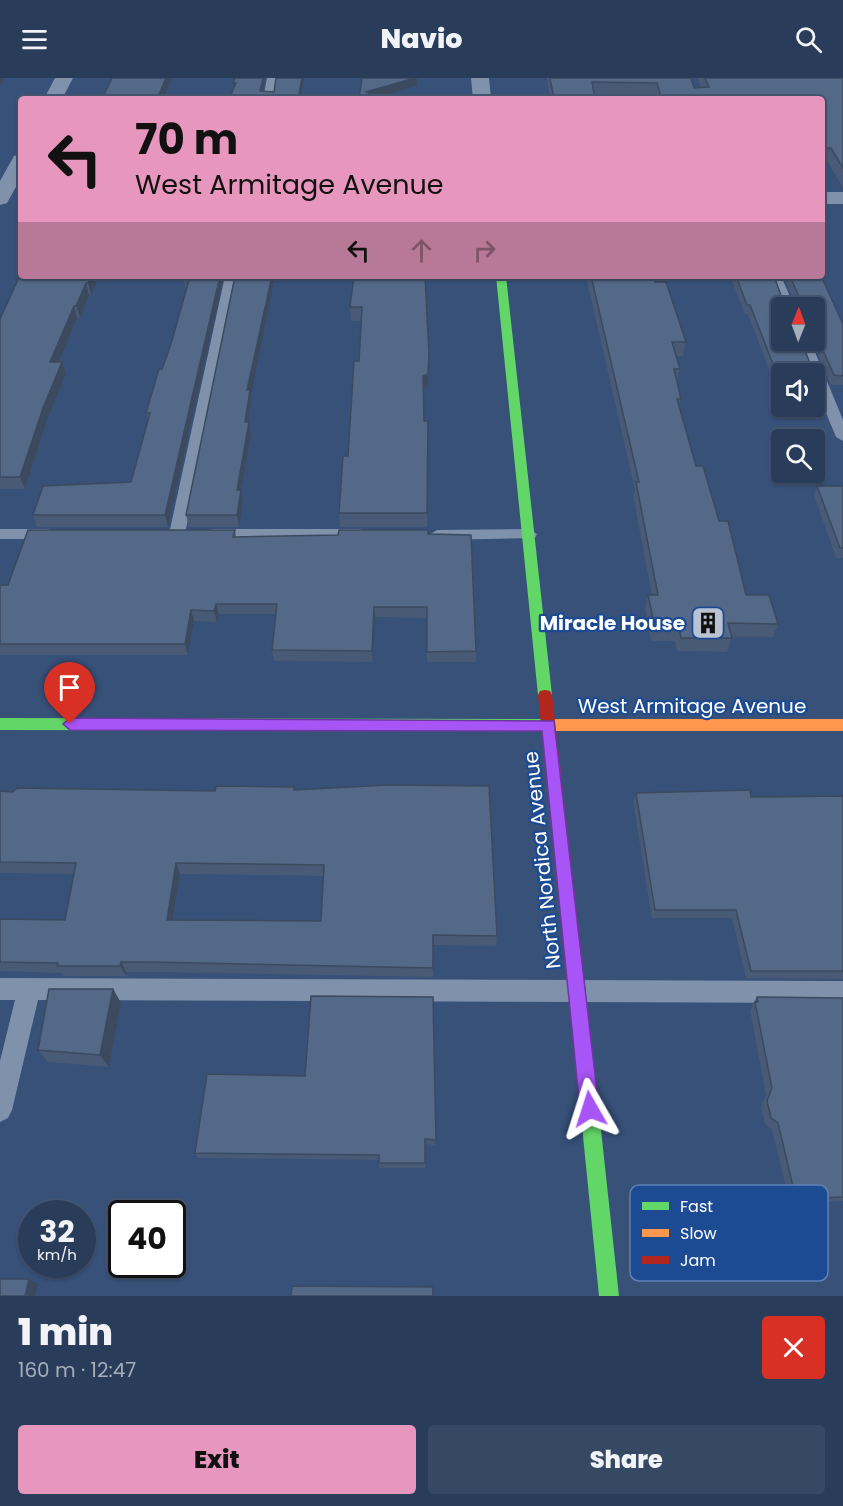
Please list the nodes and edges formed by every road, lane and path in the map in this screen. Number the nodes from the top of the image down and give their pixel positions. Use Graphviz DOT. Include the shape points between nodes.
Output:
graph roads {
  1 [pos="64,78"];
  2 [pos="272,78"];
  3 [pos="480,78"];
  4 [pos="55,96"];
  5 [pos="269,96"];
  6 [pos="482,96"];
  7 [pos="18,167"];
  8 [pos="6,197"];
  9 [pos="825,198"];
  10 [pos="843,198"];
  11 [pos="230,279"];
  12 [pos="501,279"];
  13 [pos="776,279"];
  14 [pos="784,297"];
  15 [pos="807,351"];
  16 [pos="843,436"];
  17 [pos="0,534"];
  18 [pos="71,534"];
  19 [pos="373,534"];
  20 [pos="419,534"];
  21 [pos="529,534"];
  22 [pos="0,724"];
  23 [pos="549,725"];
  24 [pos="843,725"];
  25 [pos="0,989"];
  26 [pos="29,989"];
  27 [pos="577,992"];
  28 [pos="843,992"];
  29 [pos="0,1110"];
  30 [pos="609,1296"];
  1 -- 4 [label="street"];
  2 -- 5 [label="lane"];
  3 -- 6 [label="street"];
  7 -- 8 [label="street"];
  9 -- 10 [label="street"];
  11 -- 19 [label="lane" via="182,534"];
  12 -- 21 [label="street, North Nordica Avenue"];
  13 -- 14 [label="lane"];
  15 -- 16 [label="lane"];
  17 -- 18 [label="lane"];
  20 -- 21 [label="lane"];
  21 -- 23 [label="street, North Nordica Avenue"];
  22 -- 23 [label="street, West Armitage Avenue"];
  23 -- 24 [label="street, West Armitage Avenue"];
  23 -- 27 [label="street, North Nordica Avenue"];
  25 -- 26 [label="lane"];
  26 -- 27 [label="lane"];
  26 -- 29 [label="lane"];
  27 -- 28 [label="lane"];
  27 -- 30 [label="street, North Nordica Avenue"];
}
